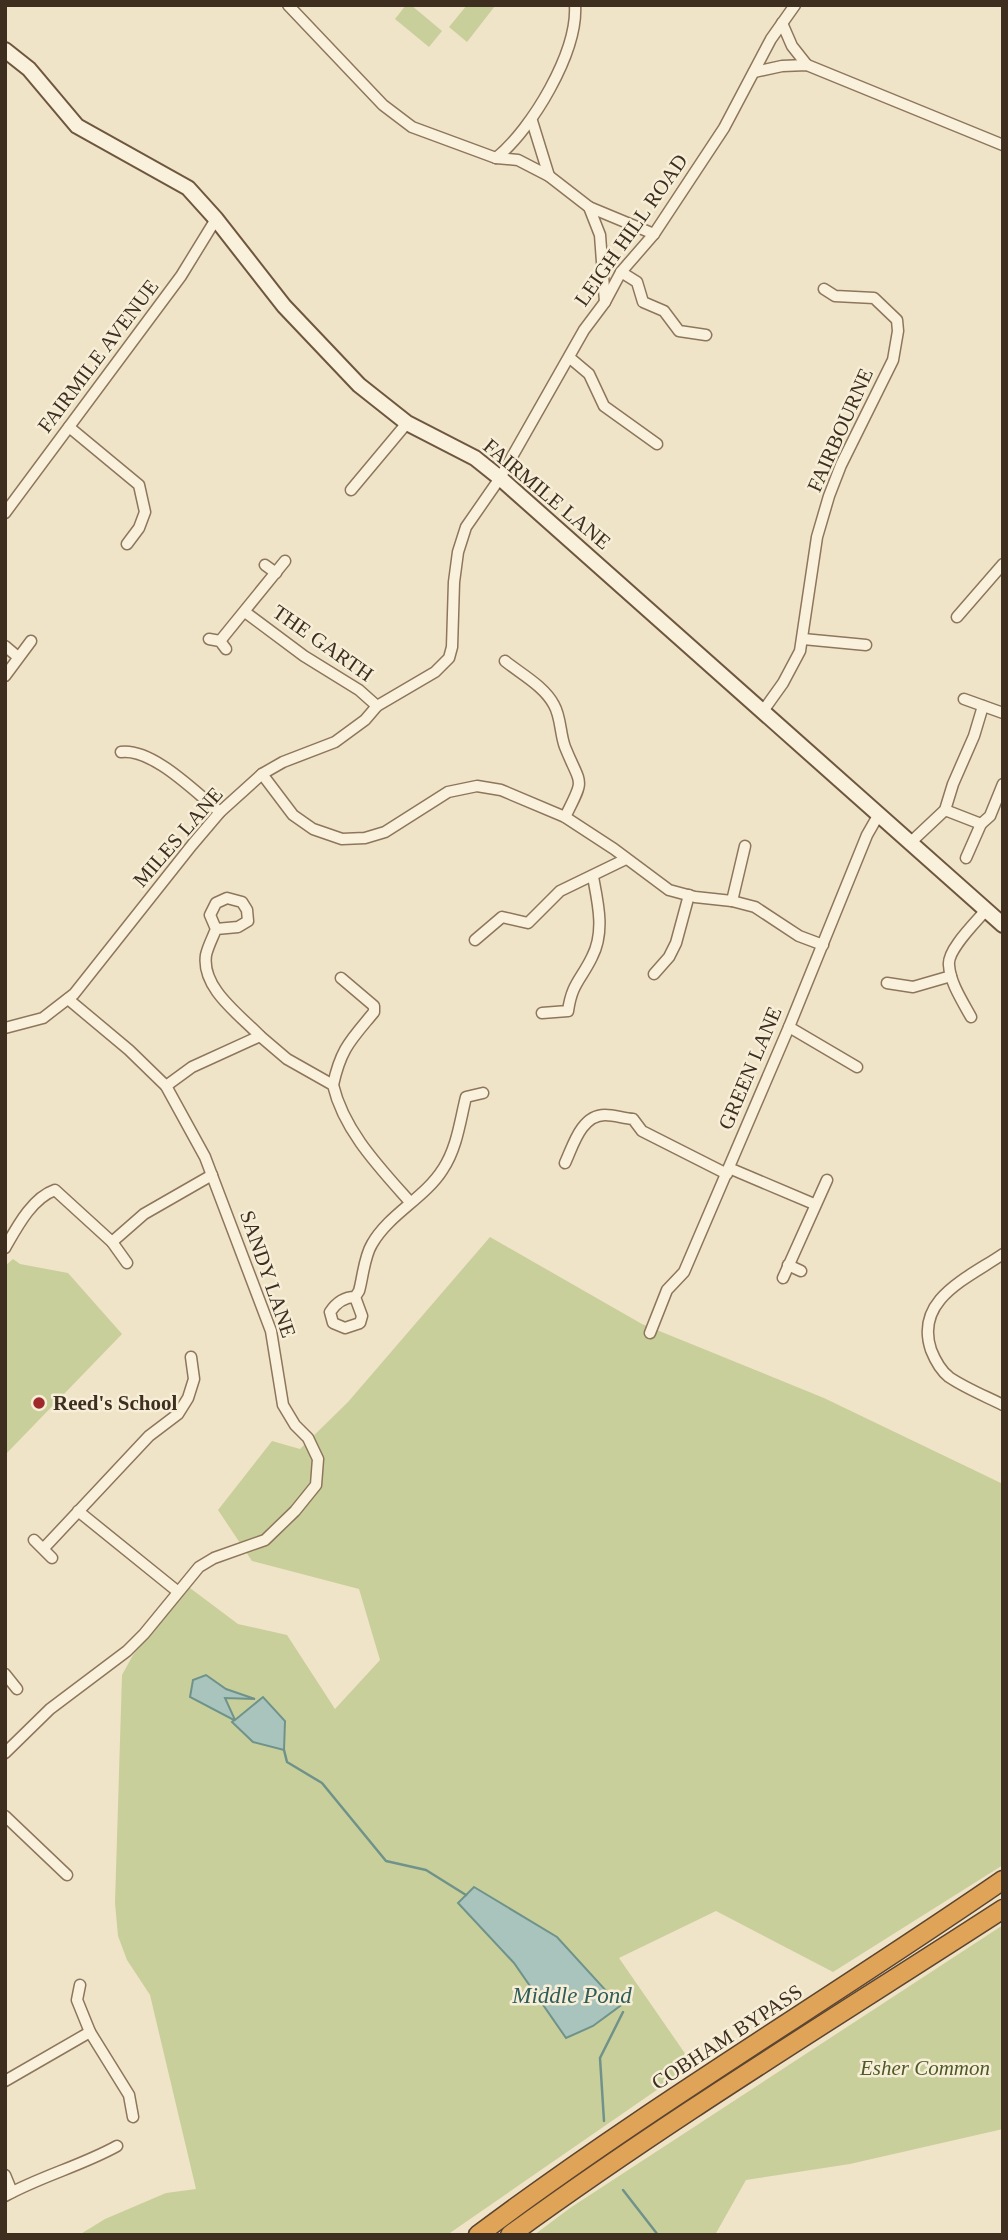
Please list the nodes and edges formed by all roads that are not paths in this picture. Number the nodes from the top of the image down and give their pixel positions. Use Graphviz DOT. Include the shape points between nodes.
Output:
graph roads {
  1 [pos="288,5"];
  2 [pos="575,5"];
  3 [pos="794,5"];
  4 [pos="782,23"];
  5 [pos="5,50"];
  6 [pos="807,65"];
  7 [pos="754,72"];
  8 [pos="532,121"];
  9 [pos="1003,145"];
  10 [pos="496,158"];
  11 [pos="549,176"];
  12 [pos="589,207"];
  13 [pos="216,219"];
  14 [pos="654,234"];
  15 [pos="621,272"];
  16 [pos="824,289"];
  17 [pos="605,302"];
  18 [pos="706,335"];
  19 [pos="570,358"];
  20 [pos="407,423"];
  21 [pos="69,427"];
  22 [pos="657,444"];
  23 [pos="500,478"];
  24 [pos="351,489"];
  25 [pos="5,513"];
  26 [pos="127,544"];
  27 [pos="285,561"];
  28 [pos="1003,564"];
  29 [pos="265,565"];
  30 [pos="276,573"];
  31 [pos="245,612"];
  32 [pos="957,617"];
  33 [pos="803,639"];
  34 [pos="31,641"];
  35 [pos="218,643"];
  36 [pos="866,645"];
  37 [pos="5,646"];
  38 [pos="18,657"];
  39 [pos="505,661"];
  40 [pos="5,677"];
  41 [pos="964,699"];
  42 [pos="377,706"];
  43 [pos="983,706"];
  44 [pos="764,711"];
  45 [pos="1003,713"];
  46 [pos="121,751"];
  47 [pos="262,774"];
  48 [pos="1003,784"];
  49 [pos="945,810"];
  50 [pos="220,812"];
  51 [pos="879,814"];
  52 [pos="565,817"];
  53 [pos="981,824"];
  54 [pos="911,842"];
  55 [pos="745,846"];
  56 [pos="966,858"];
  57 [pos="626,859"];
  58 [pos="593,877"];
  59 [pos="689,895"];
  60 [pos="732,901"];
  61 [pos="986,910"];
  62 [pos="1003,925"];
  63 [pos="216,929"];
  64 [pos="475,940"];
  65 [pos="822,945"];
  66 [pos="654,974"];
  67 [pos="951,976"];
  68 [pos="341,978"];
  69 [pos="887,983"];
  70 [pos="68,999"];
  71 [pos="542,1013"];
  72 [pos="971,1017"];
  73 [pos="789,1027"];
  74 [pos="5,1028"];
  75 [pos="260,1036"];
  76 [pos="857,1067"];
  77 [pos="333,1084"];
  78 [pos="166,1086"];
  79 [pos="483,1093"];
  80 [pos="565,1163"];
  81 [pos="728,1171"];
  82 [pos="212,1175"];
  83 [pos="827,1180"];
  84 [pos="410,1202"];
  85 [pos="814,1204"];
  86 [pos="112,1242"];
  87 [pos="5,1248"];
  88 [pos="1003,1254"];
  89 [pos="127,1263"];
  90 [pos="789,1265"];
  91 [pos="801,1271"];
  92 [pos="783,1278"];
  93 [pos="355,1297"];
  94 [pos="650,1333"];
  95 [pos="191,1357"];
  96 [pos="1003,1405"];
  97 [pos="78,1511"];
  98 [pos="34,1540"];
  99 [pos="44,1548"];
  100 [pos="52,1558"];
  101 [pos="177,1591"];
  102 [pos="5,1674"];
  103 [pos="18,1689"];
  104 [pos="5,1753"];
  105 [pos="5,1816"];
  106 [pos="67,1875"];
  107 [pos="1003,1881"];
  108 [pos="1003,1909"];
  109 [pos="80,1985"];
  110 [pos="90,2032"];
  111 [pos="5,2081"];
  112 [pos="133,2117"];
  113 [pos="117,2146"];
  114 [pos="5,2175"];
  115 [pos="9,2194"];
  116 [pos="478,2235"];
  117 [pos="510,2235"];
  1 -- 10 [label="street" via="383,105 412,127"];
  2 -- 8 [label="street" via="568,45"];
  3 -- 4 [label="street, LEIGH HILL ROAD"];
  4 -- 6 [label="street" via="792,47"];
  4 -- 7 [label="street, LEIGH HILL ROAD"];
  5 -- 13 [label="street, FAIRMILE LANE" via="29,68 77,126 188,188"];
  6 -- 7 [label="street"];
  6 -- 9 [label="street"];
  7 -- 14 [label="street, LEIGH HILL ROAD" via="724,128"];
  8 -- 10 [label="street"];
  8 -- 11 [label="street"];
  10 -- 11 [label="street" via="518,160"];
  11 -- 12 [label="street"];
  12 -- 14 [label="street"];
  12 -- 17 [label="street" via="600,235"];
  13 -- 20 [label="street, FAIRMILE LANE" via="285,306 359,385"];
  13 -- 21 [label="street, FAIRMILE AVENUE" via="181,276"];
  14 -- 15 [label="street, LEIGH HILL ROAD"];
  15 -- 17 [label="street, LEIGH HILL ROAD"];
  15 -- 18 [label="street" via="637,282 643,302 664,311 678,331"];
  16 -- 33 [label="street, FAIRBOURNE" via="835,296 874,298 897,320 898,331 893,360 829,496 817,537"];
  17 -- 19 [label="street, LEIGH HILL ROAD"];
  19 -- 22 [label="street" via="589,374 604,406"];
  19 -- 23 [label="street, LEIGH HILL ROAD"];
  20 -- 23 [label="street, FAIRMILE LANE" via="475,458"];
  20 -- 24 [label="street"];
  21 -- 25 [label="street, FAIRMILE AVENUE"];
  21 -- 26 [label="street" via="139,485 145,512"];
  23 -- 42 [label="street, MILES LANE" via="466,527 458,552 449,658 435,672"];
  23 -- 44 [label="street, FAIRMILE LANE"];
  27 -- 30 [label="street, THE GARTH"];
  28 -- 32 [label="street"];
  29 -- 30 [label="street, THE GARTH"];
  30 -- 31 [label="street, THE GARTH"];
  31 -- 35 [label="street, THE GARTH"];
  31 -- 42 [label="street, THE GARTH"];
  33 -- 36 [label="street"];
  33 -- 44 [label="street, FAIRBOURNE"];
  34 -- 38 [label="street"];
  37 -- 38 [label="street"];
  38 -- 40 [label="street"];
  39 -- 52 [label="street" via="543,690 555,706 581,786"];
  41 -- 43 [label="street"];
  42 -- 47 [label="street, MILES LANE" via="335,742"];
  43 -- 45 [label="street"];
  43 -- 49 [label="street"];
  44 -- 51 [label="street, FAIRMILE LANE"];
  46 -- 50 [label="street" via="132,750 166,766"];
  47 -- 50 [label="street, MILES LANE"];
  47 -- 52 [label="street" via="293,815 313,829 342,839 385,832 448,792 477,786 501,790"];
  48 -- 53 [label="street" via="990,816"];
  49 -- 53 [label="street"];
  49 -- 54 [label="street"];
  50 -- 70 [label="street, MILES LANE"];
  51 -- 54 [label="street, FAIRMILE LANE"];
  51 -- 65 [label="street, GREEN LANE"];
  52 -- 57 [label="street"];
  53 -- 56 [label="street"];
  54 -- 61 [label="street, FAIRMILE LANE"];
  55 -- 60 [label="street"];
  57 -- 58 [label="street"];
  57 -- 59 [label="street" via="668,890"];
  58 -- 64 [label="street" via="560,891 528,923 502,917"];
  58 -- 71 [label="street" via="601,916 594,955 571,991 568,1011"];
  59 -- 60 [label="street"];
  59 -- 66 [label="street" via="676,943"];
  60 -- 65 [label="street" via="755,908"];
  61 -- 62 [label="street, FAIRMILE LANE"];
  61 -- 67 [label="street" via="951,953"];
  63 -- 75 [label="street" via="206,955 207,974 216,990"];
  65 -- 73 [label="street, GREEN LANE"];
  67 -- 69 [label="street" via="913,986"];
  67 -- 72 [label="street"];
  68 -- 77 [label="street" via="374,1006 374,1012 345,1047"];
  70 -- 74 [label="street, MILES LANE" via="43,1018"];
  70 -- 78 [label="street, SANDY LANE"];
  73 -- 76 [label="street"];
  73 -- 81 [label="street, GREEN LANE"];
  75 -- 77 [label="street" via="287,1059"];
  75 -- 78 [label="street" via="192,1067"];
  77 -- 84 [label="street" via="337,1104 352,1130"];
  78 -- 82 [label="street, SANDY LANE"];
  79 -- 84 [label="street" via="466,1097 448,1161"];
  80 -- 81 [label="street" via="581,1129 603,1115 633,1119 642,1131"];
  81 -- 85 [label="street"];
  81 -- 94 [label="street, GREEN LANE" via="684,1272 667,1290"];
  82 -- 86 [label="street" via="144,1214"];
  82 -- 101 [label="street, SANDY LANE" via="271,1331 284,1405 318,1459 316,1485 265,1540 214,1558"];
  83 -- 85 [label="street"];
  84 -- 93 [label="street" via="371,1245"];
  85 -- 90 [label="street"];
  86 -- 87 [label="street" via="55,1190 46,1193"];
  86 -- 89 [label="street"];
  88 -- 96 [label="street" via="945,1293 928,1323 935,1361 947,1376"];
  90 -- 91 [label="street"];
  90 -- 92 [label="street"];
  95 -- 97 [label="street" via="194,1379 178,1414 149,1436"];
  97 -- 99 [label="street"];
  97 -- 101 [label="street"];
  98 -- 99 [label="street"];
  99 -- 100 [label="street"];
  101 -- 104 [label="street, SANDY LANE" via="127,1651 50,1709"];
  102 -- 103 [label="street"];
  105 -- 106 [label="street"];
  107 -- 116 [label="highway, COBHAM BYPASS" via="652,2113"];
  108 -- 117 [label="highway, COBHAM BYPASS" via="736,2081"];
  109 -- 110 [label="street" via="77,2000"];
  110 -- 111 [label="street"];
  110 -- 112 [label="street" via="129,2095"];
  113 -- 115 [label="street"];
  114 -- 115 [label="street"];
}
